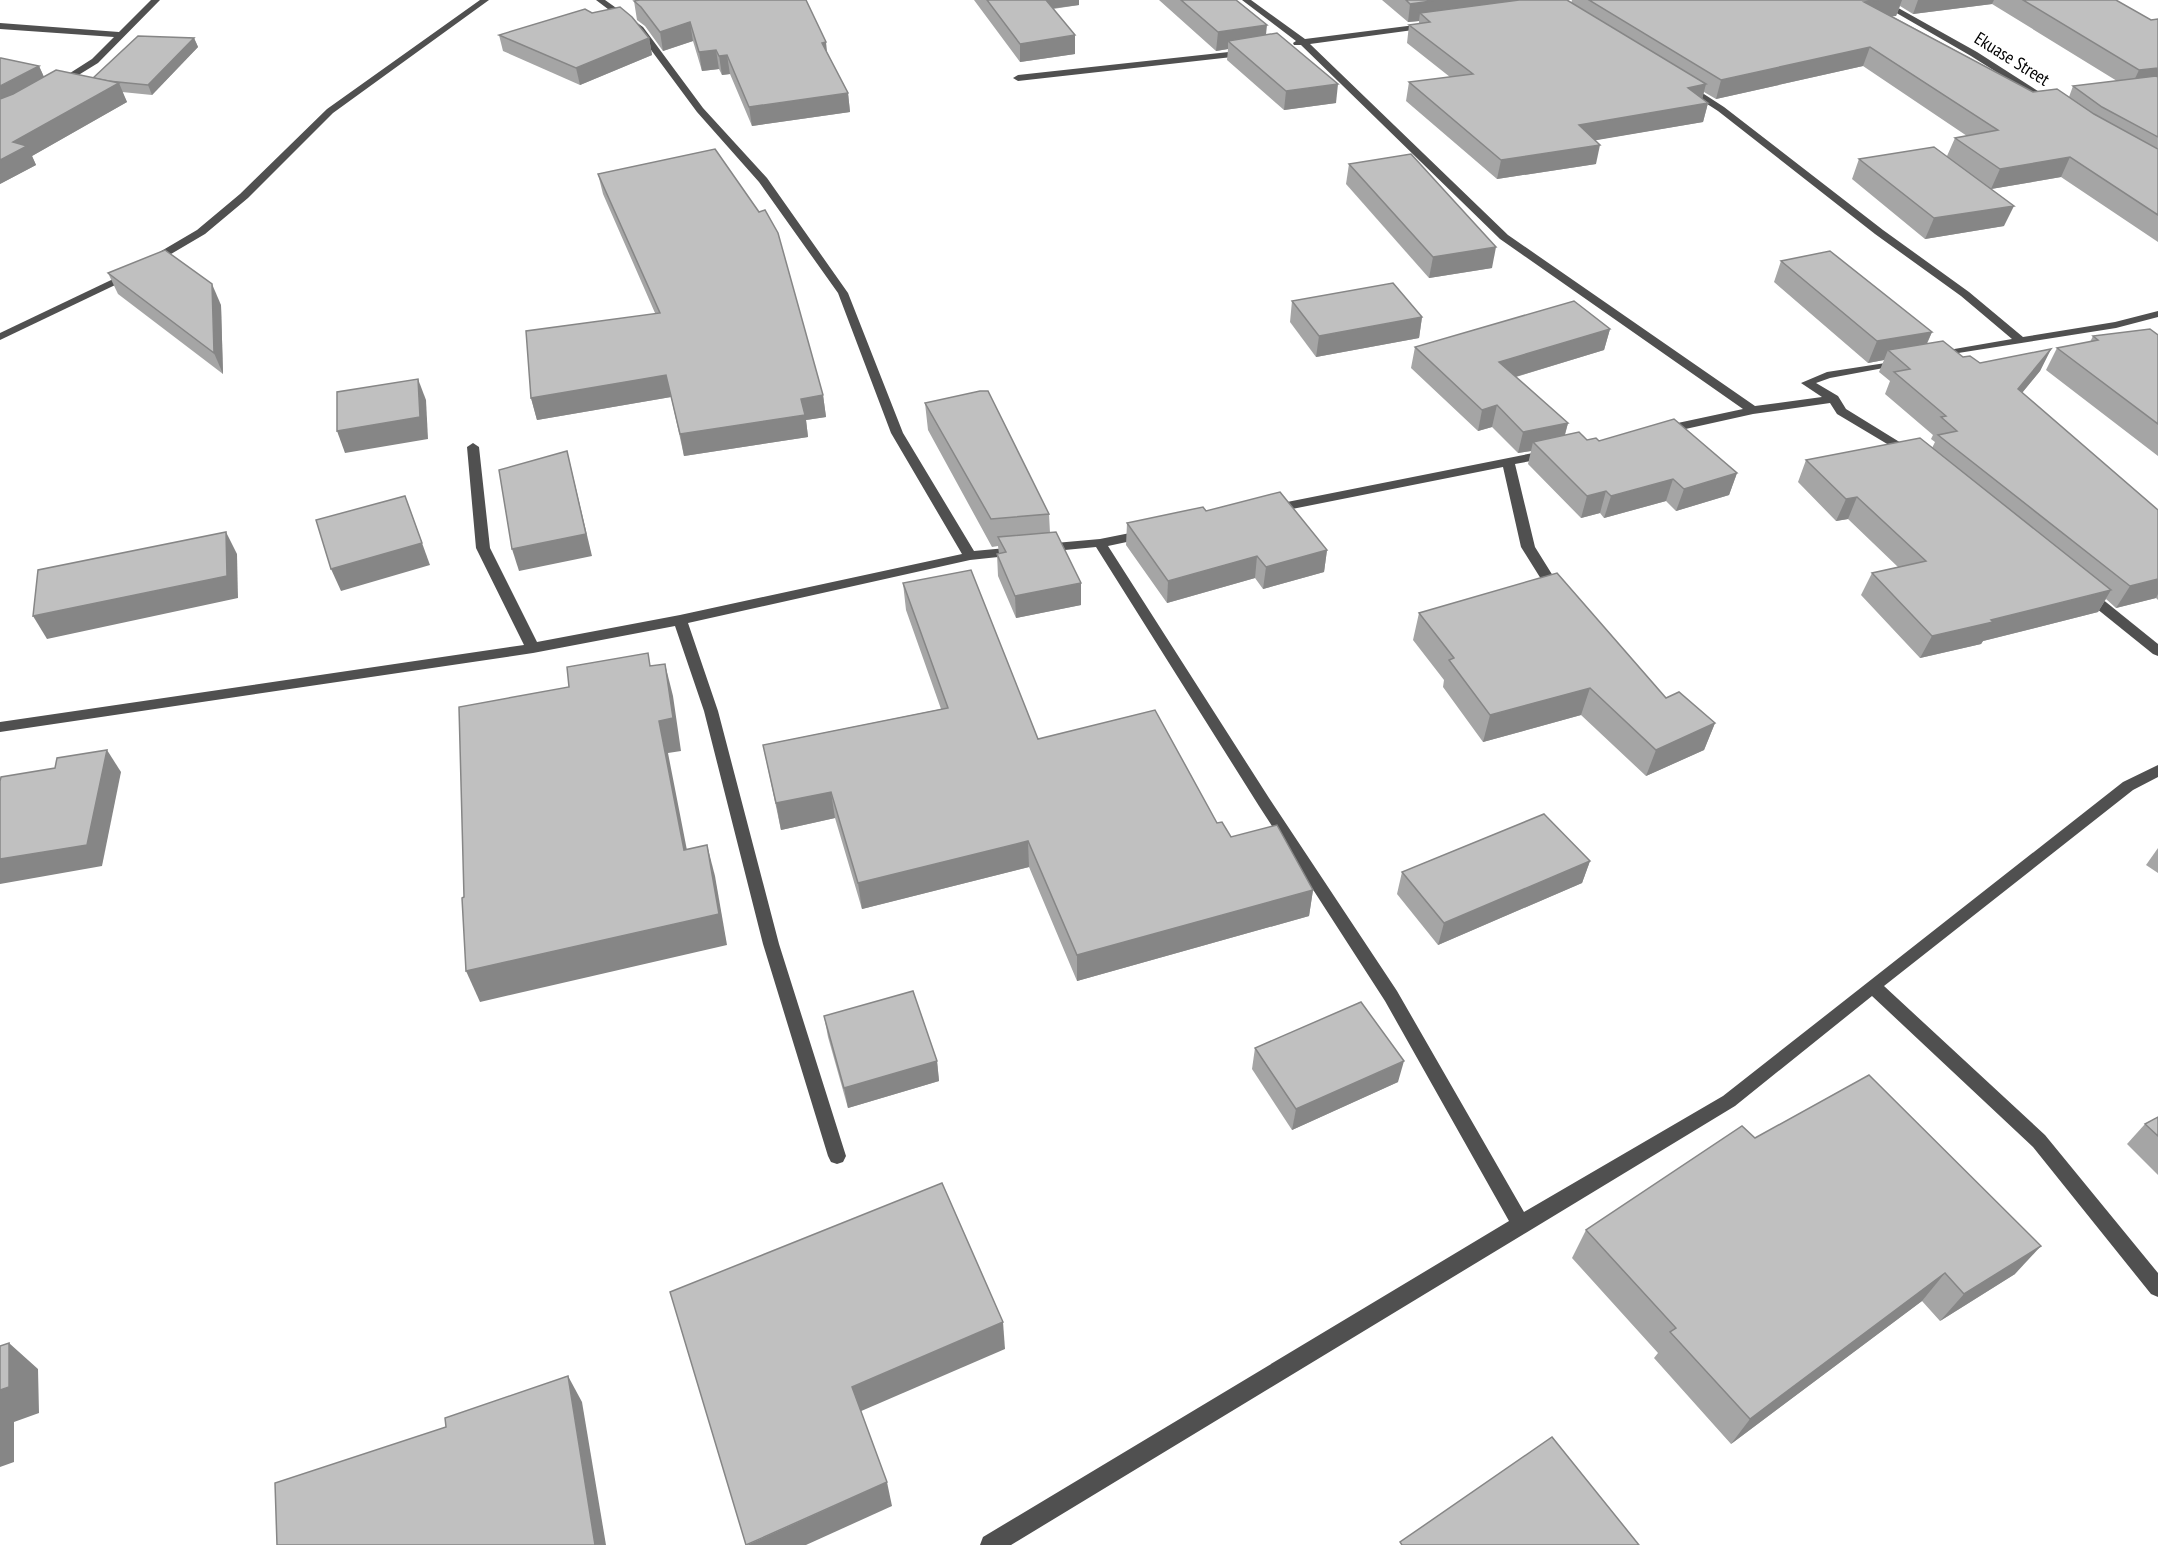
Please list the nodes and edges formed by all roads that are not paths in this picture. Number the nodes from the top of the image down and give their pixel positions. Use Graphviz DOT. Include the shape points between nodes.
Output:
graph roads {
  1 [pos="156,0"];
  2 [pos="485,0"];
  3 [pos="600,0"];
  4 [pos="1246,0"];
  5 [pos="1878,0"];
  6 [pos="1440,23"];
  7 [pos="0,26"];
  8 [pos="120,35"];
  9 [pos="1303,42"];
  10 [pos="1282,46"];
  11 [pos="1262,50"];
  12 [pos="1018,78"];
  13 [pos="1672,79"];
  14 [pos="55,86"];
  15 [pos="2061,111"];
  16 [pos="2158,314"];
  17 [pos="0,337"];
  18 [pos="2021,341"];
  19 [pos="1834,399"];
  20 [pos="1754,410"];
  21 [pos="1645,434"];
  22 [pos="473,447"];
  23 [pos="1565,450"];
  24 [pos="1508,462"];
  25 [pos="1923,462"];
  26 [pos="1263,510"];
  27 [pos="1158,531"];
  28 [pos="1100,543"];
  29 [pos="970,556"];
  30 [pos="2077,585"];
  31 [pos="1564,603"];
  32 [pos="680,620"];
  33 [pos="533,648"];
  34 [pos="2158,651"];
  35 [pos="0,727"];
  36 [pos="2158,771"];
  37 [pos="1872,986"];
  38 [pos="837,1156"];
  39 [pos="1521,1224"];
  40 [pos="2158,1288"];
  41 [pos="991,1545"];
  1 -- 8 [label="street"];
  2 -- 17 [label="street" via="330,111 244,196 201,232 133,272"];
  3 -- 29 [label="street" via="640,28 700,110 763,180 843,293 897,433"];
  4 -- 9 [label="street"];
  5 -- 15 [label="street, Ekuase Street" via="1974,54"];
  6 -- 9 [label="street"];
  7 -- 8 [label="street"];
  8 -- 14 [label="street" via="96,61"];
  9 -- 10 [label="street"];
  9 -- 20 [label="street" via="1504,237"];
  11 -- 12 [label="street"];
  13 -- 18 [label="street" via="1721,109"];
  16 -- 18 [label="street"];
  18 -- 19 [label="street" via="1827,375 1807,383"];
  19 -- 20 [label="street"];
  19 -- 25 [label="street" via="1841,411"];
  20 -- 21 [label="street"];
  22 -- 33 [label="street" via="483,548"];
  23 -- 24 [label="street"];
  24 -- 26 [label="street"];
  24 -- 31 [label="street" via="1528,547"];
  27 -- 28 [label="street"];
  28 -- 29 [label="street"];
  28 -- 39 [label="street" via="1391,996"];
  29 -- 32 [label="street"];
  30 -- 34 [label="street"];
  32 -- 33 [label="street"];
  32 -- 38 [label="street" via="711,711 771,944"];
  33 -- 35 [label="street"];
  36 -- 37 [label="street" via="2128,786"];
  37 -- 39 [label="street" via="1729,1101"];
  37 -- 40 [label="street" via="2039,1141"];
  39 -- 41 [label="street"];
}
